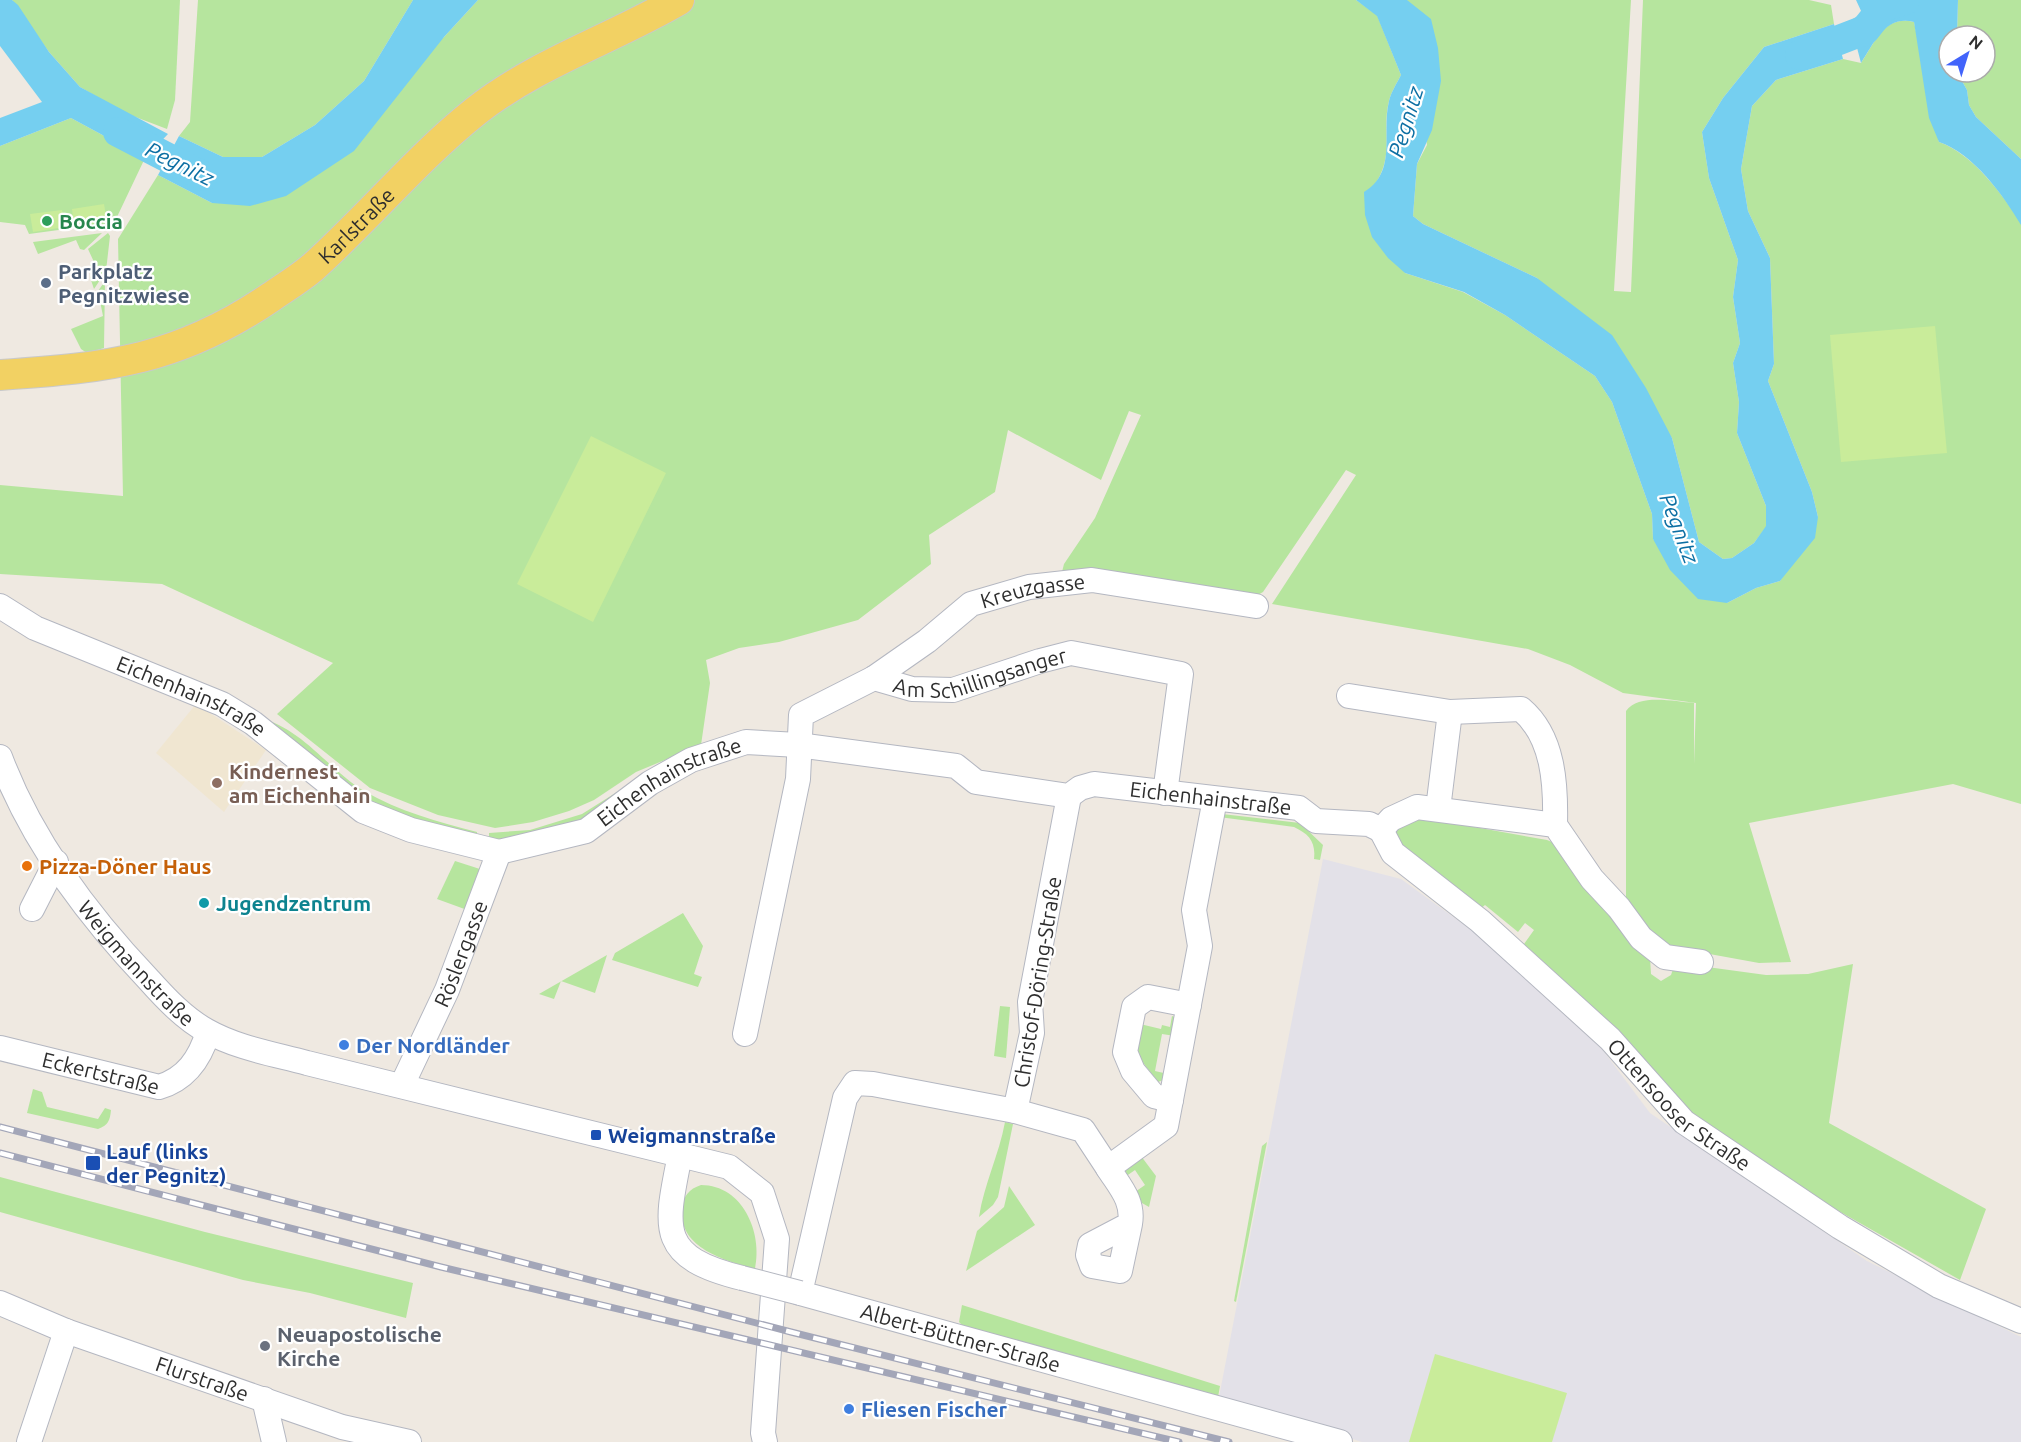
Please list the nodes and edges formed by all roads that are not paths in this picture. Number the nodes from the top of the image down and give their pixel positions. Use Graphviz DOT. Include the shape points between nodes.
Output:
graph roads {
  1 [pos="679,0"];
  2 [pos="0,375"];
  3 [pos="0,606"];
  4 [pos="1256,606"];
  5 [pos="874,678"];
  6 [pos="1349,696"];
  7 [pos="1450,712"];
  8 [pos="798,745"];
  9 [pos="0,757"];
  10 [pos="1165,793"];
  11 [pos="1069,796"];
  12 [pos="1215,799"];
  13 [pos="1438,809"];
  14 [pos="1555,825"];
  15 [pos="1381,831"];
  16 [pos="500,852"];
  17 [pos="56,862"];
  18 [pos="32,909"];
  19 [pos="1701,962"];
  20 [pos="1189,1005"];
  21 [pos="208,1032"];
  22 [pos="745,1034"];
  23 [pos="0,1048"];
  24 [pos="402,1085"];
  25 [pos="1171,1100"];
  26 [pos="1015,1111"];
  27 [pos="680,1155"];
  28 [pos="1108,1168"];
  29 [pos="1130,1224"];
  30 [pos="800,1293"];
  31 [pos="0,1303"];
  32 [pos="2021,1321"];
  33 [pos="66,1331"];
  34 [pos="264,1399"];
  35 [pos="762,1439"];
  36 [pos="29,1442"];
  37 [pos="274,1442"];
  38 [pos="409,1442"];
  39 [pos="1340,1442"];
  1 -- 2 [label="main road, Karlstraße" via="505,90 450,133 310,270 254,308 168,351 113,365"];
  3 -- 16 [label="street, Eichenhainstraße" via="35,628 222,704 253,723 363,811 422,833"];
  4 -- 5 [label="street, Kreuzgasse" via="1092,580 1029,587 971,604"];
  5 -- 8 [label="street, Kreuzgasse" via="801,715"];
  5 -- 10 [label="street, Am Schillingsanger" via="912,689 953,690 1071,653 1181,674"];
  6 -- 7 [label="street"];
  7 -- 13 [label="street"];
  7 -- 14 [label="street" via="1521,709 1532,719 1556,782"];
  8 -- 11 [label="street, Eichenhainstraße" via="956,766 976,782"];
  8 -- 16 [label="street, Eichenhainstraße" via="746,742 691,760 650,783 586,831"];
  8 -- 22 [label="street" via="798,779"];
  9 -- 17 [label="street, Weigmannstraße" via="28,818"];
  10 -- 11 [label="street, Eichenhainstraße" via="1094,784"];
  10 -- 12 [label="street, Eichenhainstraße"];
  11 -- 26 [label="street, Christof-Döring-Straße" via="1030,1002 1032,1033"];
  12 -- 15 [label="street, Eichenhainstraße" via="1299,808 1316,821 1370,824"];
  12 -- 20 [label="street" via="1194,910 1200,946"];
  13 -- 14 [label="street"];
  13 -- 15 [label="street" via="1417,807 1391,819"];
  14 -- 19 [label="street" via="1592,879 1641,938 1665,957"];
  15 -- 32 [label="street, Ottensooser Straße" via="1393,854 1480,921 1610,1039 1684,1122 1850,1233 1939,1286"];
  16 -- 24 [label="street, Röslergasse" via="447,990"];
  17 -- 18 [label="street"];
  17 -- 21 [label="street, Weigmannstraße" via="116,946 166,998"];
  20 -- 25 [label="street"];
  20 -- 25 [label="street" via="1148,997 1134,1007 1125,1052 1133,1071 1154,1096"];
  21 -- 23 [label="street, Eckertstraße" via="202,1050 176,1082 159,1087"];
  21 -- 24 [label="street, Weigmannstraße" via="307,1063"];
  24 -- 27 [label="street, Weigmannstraße"];
  25 -- 28 [label="street" via="1166,1126"];
  26 -- 28 [label="street" via="1083,1130"];
  26 -- 30 [label="street, Christof-Döring-Straße" via="855,1083 845,1098"];
  27 -- 30 [label="street, Albert-Büttner-Straße, bridge" via="669,1208 680,1250 711,1271"];
  27 -- 35 [label="street, Weigmannstraße" via="729,1167 762,1193 777,1239"];
  28 -- 29 [label="street" via="1130,1202"];
  30 -- 39 [label="street, Albert-Büttner-Straße"];
  31 -- 33 [label="street, Flurstraße"];
  33 -- 34 [label="street, Flurstraße"];
  33 -- 36 [label="street"];
  34 -- 37 [label="street"];
  34 -- 38 [label="street, Flurstraße" via="342,1427"];
}
